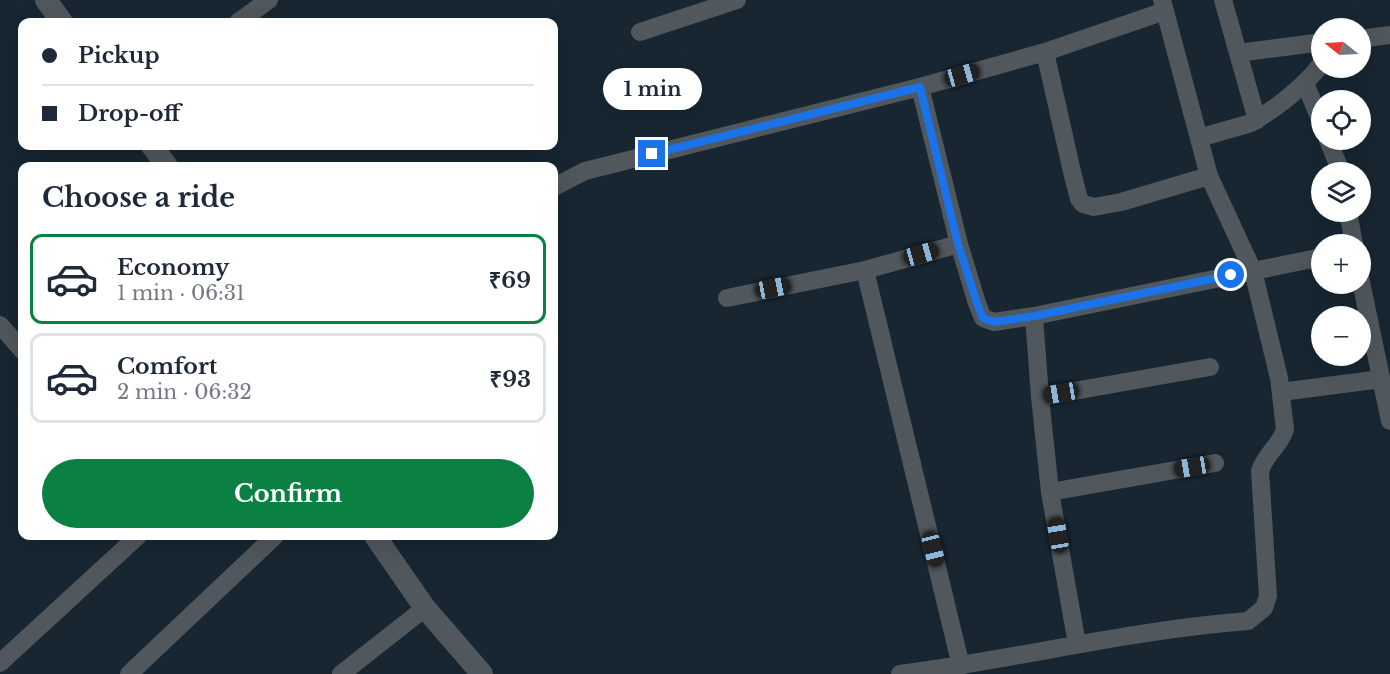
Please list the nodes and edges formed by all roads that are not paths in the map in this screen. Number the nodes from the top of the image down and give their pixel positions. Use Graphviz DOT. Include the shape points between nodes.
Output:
graph roads {
  1 [pos="46,0"];
  2 [pos="270,0"];
  3 [pos="737,0"];
  4 [pos="1223,0"];
  5 [pos="1163,6"];
  6 [pos="59,18"];
  7 [pos="244,18"];
  8 [pos="640,32"];
  9 [pos="1390,34"];
  10 [pos="1371,37"];
  11 [pos="1311,43"];
  12 [pos="1045,52"];
  13 [pos="1238,52"];
  14 [pos="1311,76"];
  15 [pos="1305,83"];
  16 [pos="920,87"];
  17 [pos="1311,97"];
  18 [pos="1257,120"];
  19 [pos="1199,138"];
  20 [pos="1209,176"];
  21 [pos="558,185"];
  22 [pos="958,244"];
  23 [pos="1311,259"];
  24 [pos="866,270"];
  25 [pos="1253,271"];
  26 [pos="1364,294"];
  27 [pos="728,298"];
  28 [pos="1034,316"];
  29 [pos="0,325"];
  30 [pos="18,345"];
  31 [pos="1210,367"];
  32 [pos="1381,379"];
  33 [pos="1281,392"];
  34 [pos="1040,397"];
  35 [pos="1390,421"];
  36 [pos="1215,463"];
  37 [pos="1050,492"];
  38 [pos="134,540"];
  39 [pos="271,540"];
  40 [pos="378,540"];
  41 [pos="425,608"];
  42 [pos="1077,644"];
  43 [pos="0,663"];
  44 [pos="961,666"];
  45 [pos="129,674"];
  46 [pos="341,674"];
  47 [pos="482,674"];
  48 [pos="900,674"];
  1 -- 6 [label="street"];
  2 -- 7 [label="street"];
  3 -- 8 [label="street"];
  4 -- 13 [label="street"];
  5 -- 12 [label="street"];
  5 -- 19 [label="street"];
  9 -- 10 [label="street"];
  11 -- 13 [label="street"];
  12 -- 16 [label="street"];
  12 -- 20 [label="street" via="1083,204 1094,207 1121,202"];
  13 -- 18 [label="street"];
  14 -- 15 [label="street"];
  15 -- 17 [label="street"];
  15 -- 18 [label="street"];
  16 -- 21 [label="street" via="585,171"];
  16 -- 22 [label="street"];
  18 -- 19 [label="street"];
  19 -- 20 [label="street"];
  20 -- 25 [label="street"];
  22 -- 24 [label="street"];
  22 -- 28 [label="street" via="983,318 994,322"];
  23 -- 25 [label="street"];
  24 -- 27 [label="street"];
  24 -- 44 [label="street"];
  25 -- 28 [label="street"];
  25 -- 33 [label="street"];
  26 -- 32 [label="street"];
  28 -- 34 [label="street"];
  29 -- 30 [label="street"];
  31 -- 34 [label="street"];
  32 -- 33 [label="street"];
  32 -- 35 [label="street"];
  33 -- 42 [label="street" via="1283,438 1264,459 1260,471 1268,596 1264,608 1248,621"];
  34 -- 37 [label="street"];
  36 -- 37 [label="street"];
  37 -- 42 [label="street"];
  38 -- 43 [label="street"];
  39 -- 45 [label="street"];
  40 -- 41 [label="street"];
  41 -- 46 [label="street"];
  41 -- 47 [label="street"];
  42 -- 44 [label="street"];
  44 -- 48 [label="street"];
}
